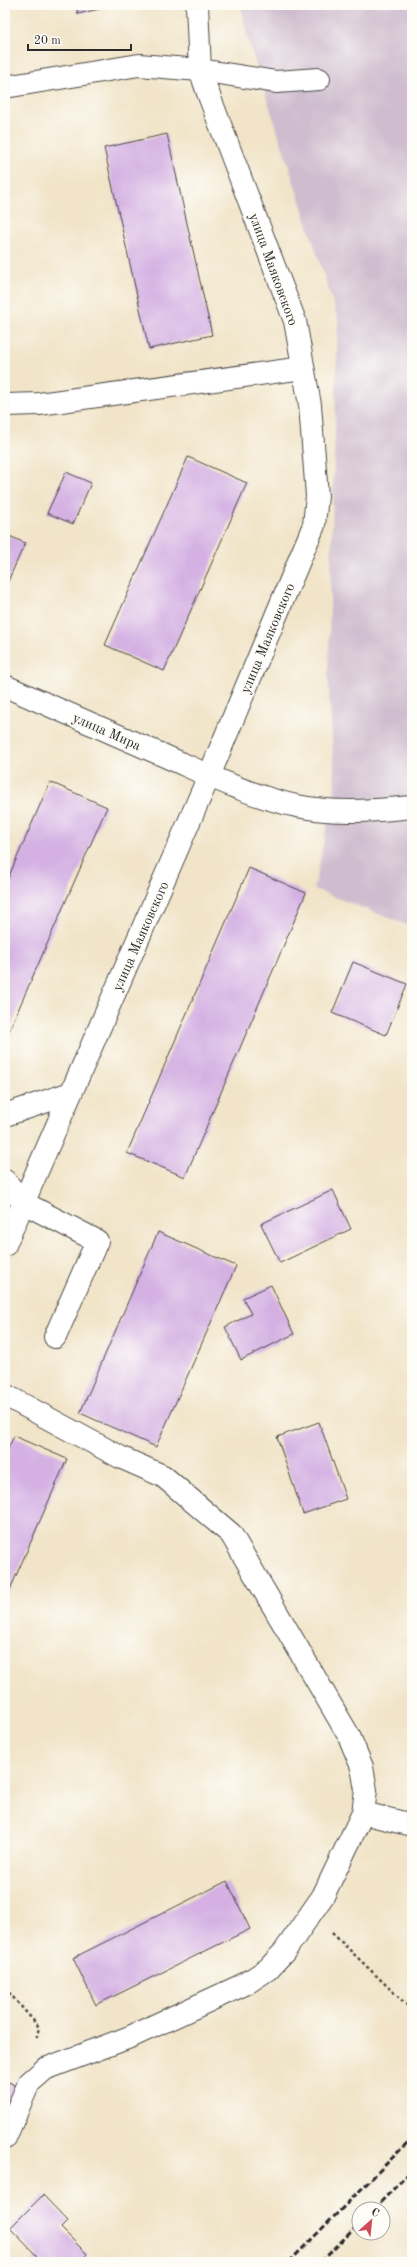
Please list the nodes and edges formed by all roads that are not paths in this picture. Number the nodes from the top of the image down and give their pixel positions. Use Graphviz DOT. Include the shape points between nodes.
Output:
graph roads {
  1 [pos="197,5"];
  2 [pos="200,70"];
  3 [pos="319,79"];
  4 [pos="5,87"];
  5 [pos="303,368"];
  6 [pos="5,405"];
  7 [pos="5,686"];
  8 [pos="209,776"];
  9 [pos="412,807"];
  10 [pos="71,1093"];
  11 [pos="5,1115"];
  12 [pos="5,1181"];
  13 [pos="24,1203"];
  14 [pos="5,1245"];
  15 [pos="55,1337"];
  16 [pos="5,1395"];
  17 [pos="363,1813"];
  18 [pos="412,1825"];
  19 [pos="5,2138"];
  1 -- 2 [label="street, улица Маяковского"];
  2 -- 3 [label="street" via="276,82"];
  2 -- 4 [label="street" via="139,64"];
  2 -- 5 [label="street, улица Маяковского" via="295,321"];
  5 -- 6 [label="street" via="39,404"];
  5 -- 8 [label="street, улица Маяковского" via="310,405 317,496 314,525"];
  7 -- 8 [label="street, улица Мира"];
  8 -- 9 [label="street, улица Мира" via="297,806 337,811"];
  8 -- 10 [label="street, улица Маяковского"];
  10 -- 11 [label="street"];
  10 -- 13 [label="street, улица Маяковского"];
  12 -- 13 [label="street"];
  13 -- 14 [label="street, улица Маяковского"];
  13 -- 15 [label="street" via="97,1241"];
  16 -- 17 [label="street" via="120,1457 163,1476 231,1534 349,1736 362,1766 366,1790"];
  17 -- 18 [label="street"];
  17 -- 19 [label="street" via="323,1896 284,1952 268,1969 247,1983 130,2037 45,2068 29,2083"];
}
